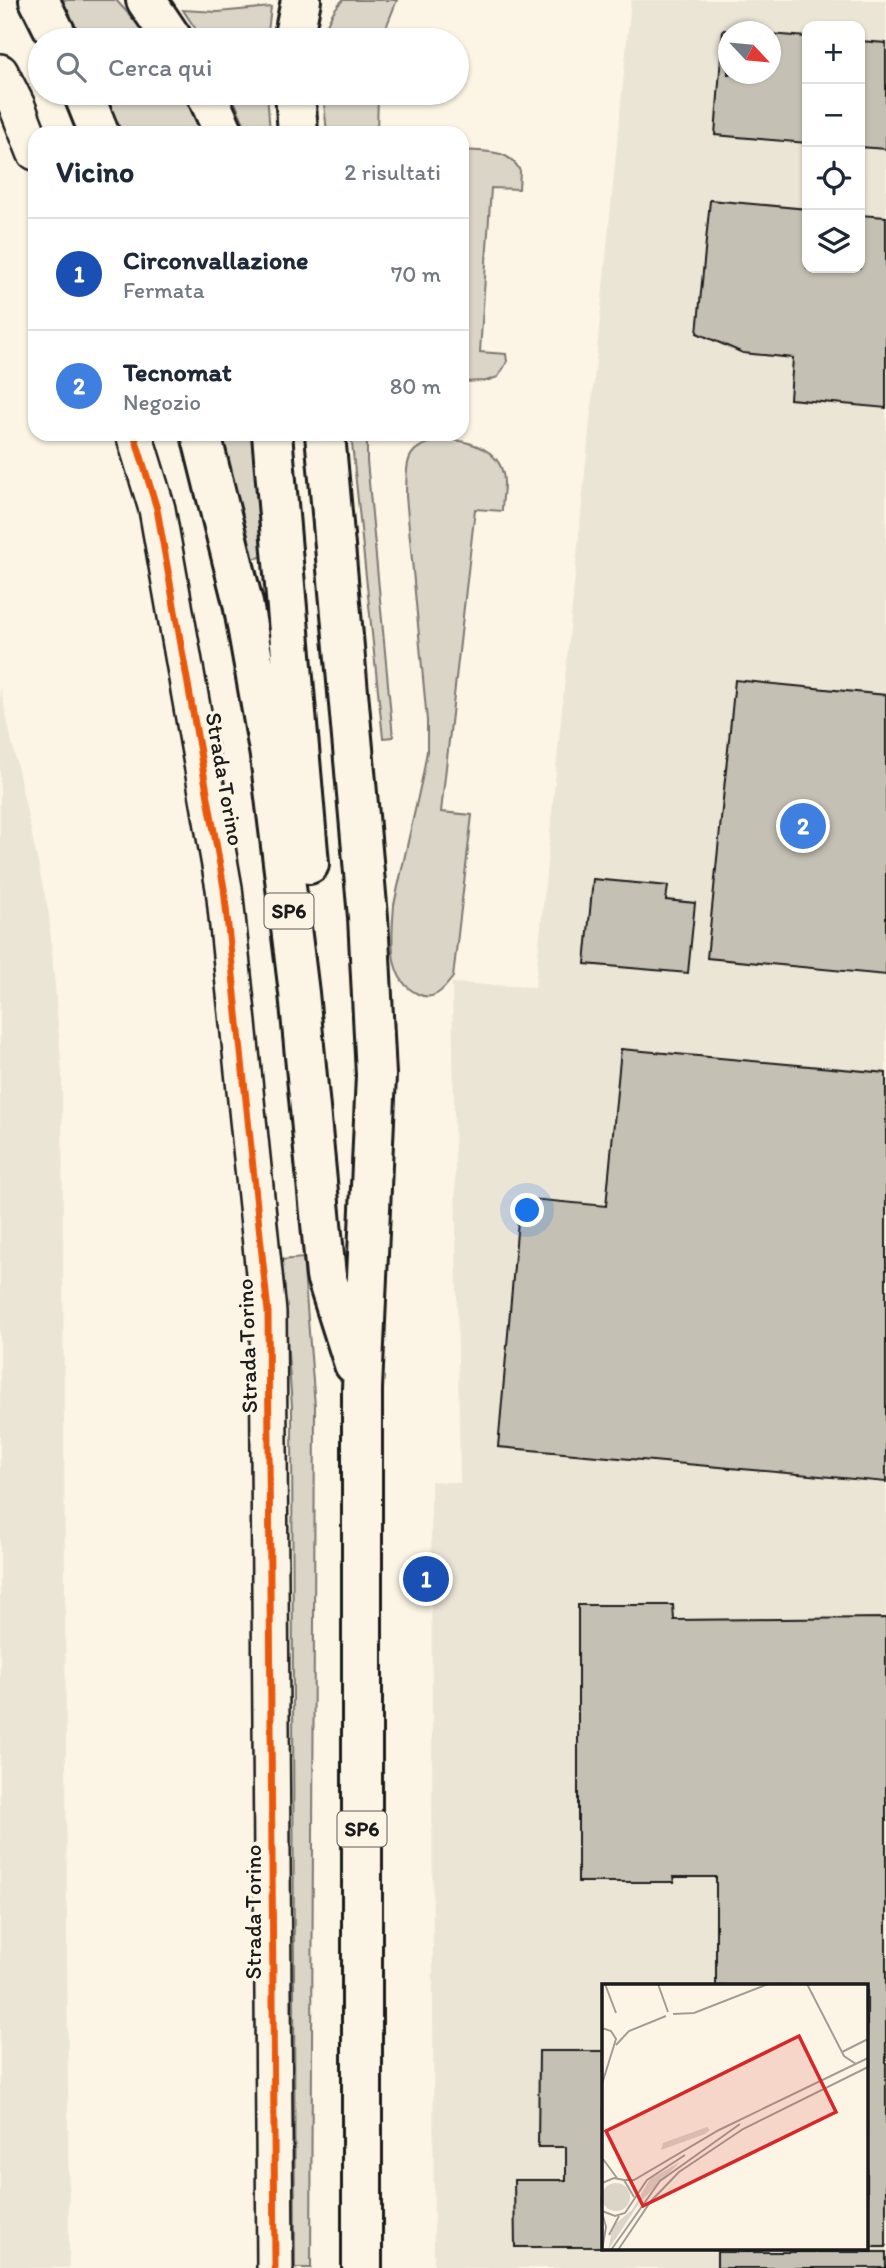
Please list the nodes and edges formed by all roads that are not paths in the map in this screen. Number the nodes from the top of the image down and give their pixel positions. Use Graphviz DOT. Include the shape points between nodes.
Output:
graph roads {
  1 [pos="39,0"];
  2 [pos="146,0"];
  3 [pos="301,0"];
  4 [pos="53,28"];
  5 [pos="165,28"];
  6 [pos="295,28"];
  7 [pos="0,72"];
  8 [pos="88,105"];
  9 [pos="213,105"];
  10 [pos="296,105"];
  11 [pos="96,126"];
  12 [pos="221,126"];
  13 [pos="297,126"];
  14 [pos="28,134"];
  15 [pos="136,441"];
  16 [pos="203,441"];
  17 [pos="273,441"];
  18 [pos="326,441"];
  19 [pos="362,1389"];
  20 [pos="275,2268"];
  21 [pos="362,2268"];
  1 -- 4 [label="main road"];
  2 -- 5 [label="main road"];
  3 -- 6 [label="main road"];
  7 -- 14 [label="street"];
  8 -- 11 [label="main road"];
  9 -- 12 [label="main road"];
  10 -- 13 [label="main road"];
  15 -- 20 [label="street, Strada Torino" via="157,509 224,888 268,1312"];
  16 -- 19 [label="main road, SP6" via="243,603 271,756 326,1276"];
  17 -- 19 [label="main road, SP6" via="324,1036"];
  18 -- 19 [label="main road, SP6" via="368,917 376,1074"];
  19 -- 21 [label="main road, SP6"];
}
